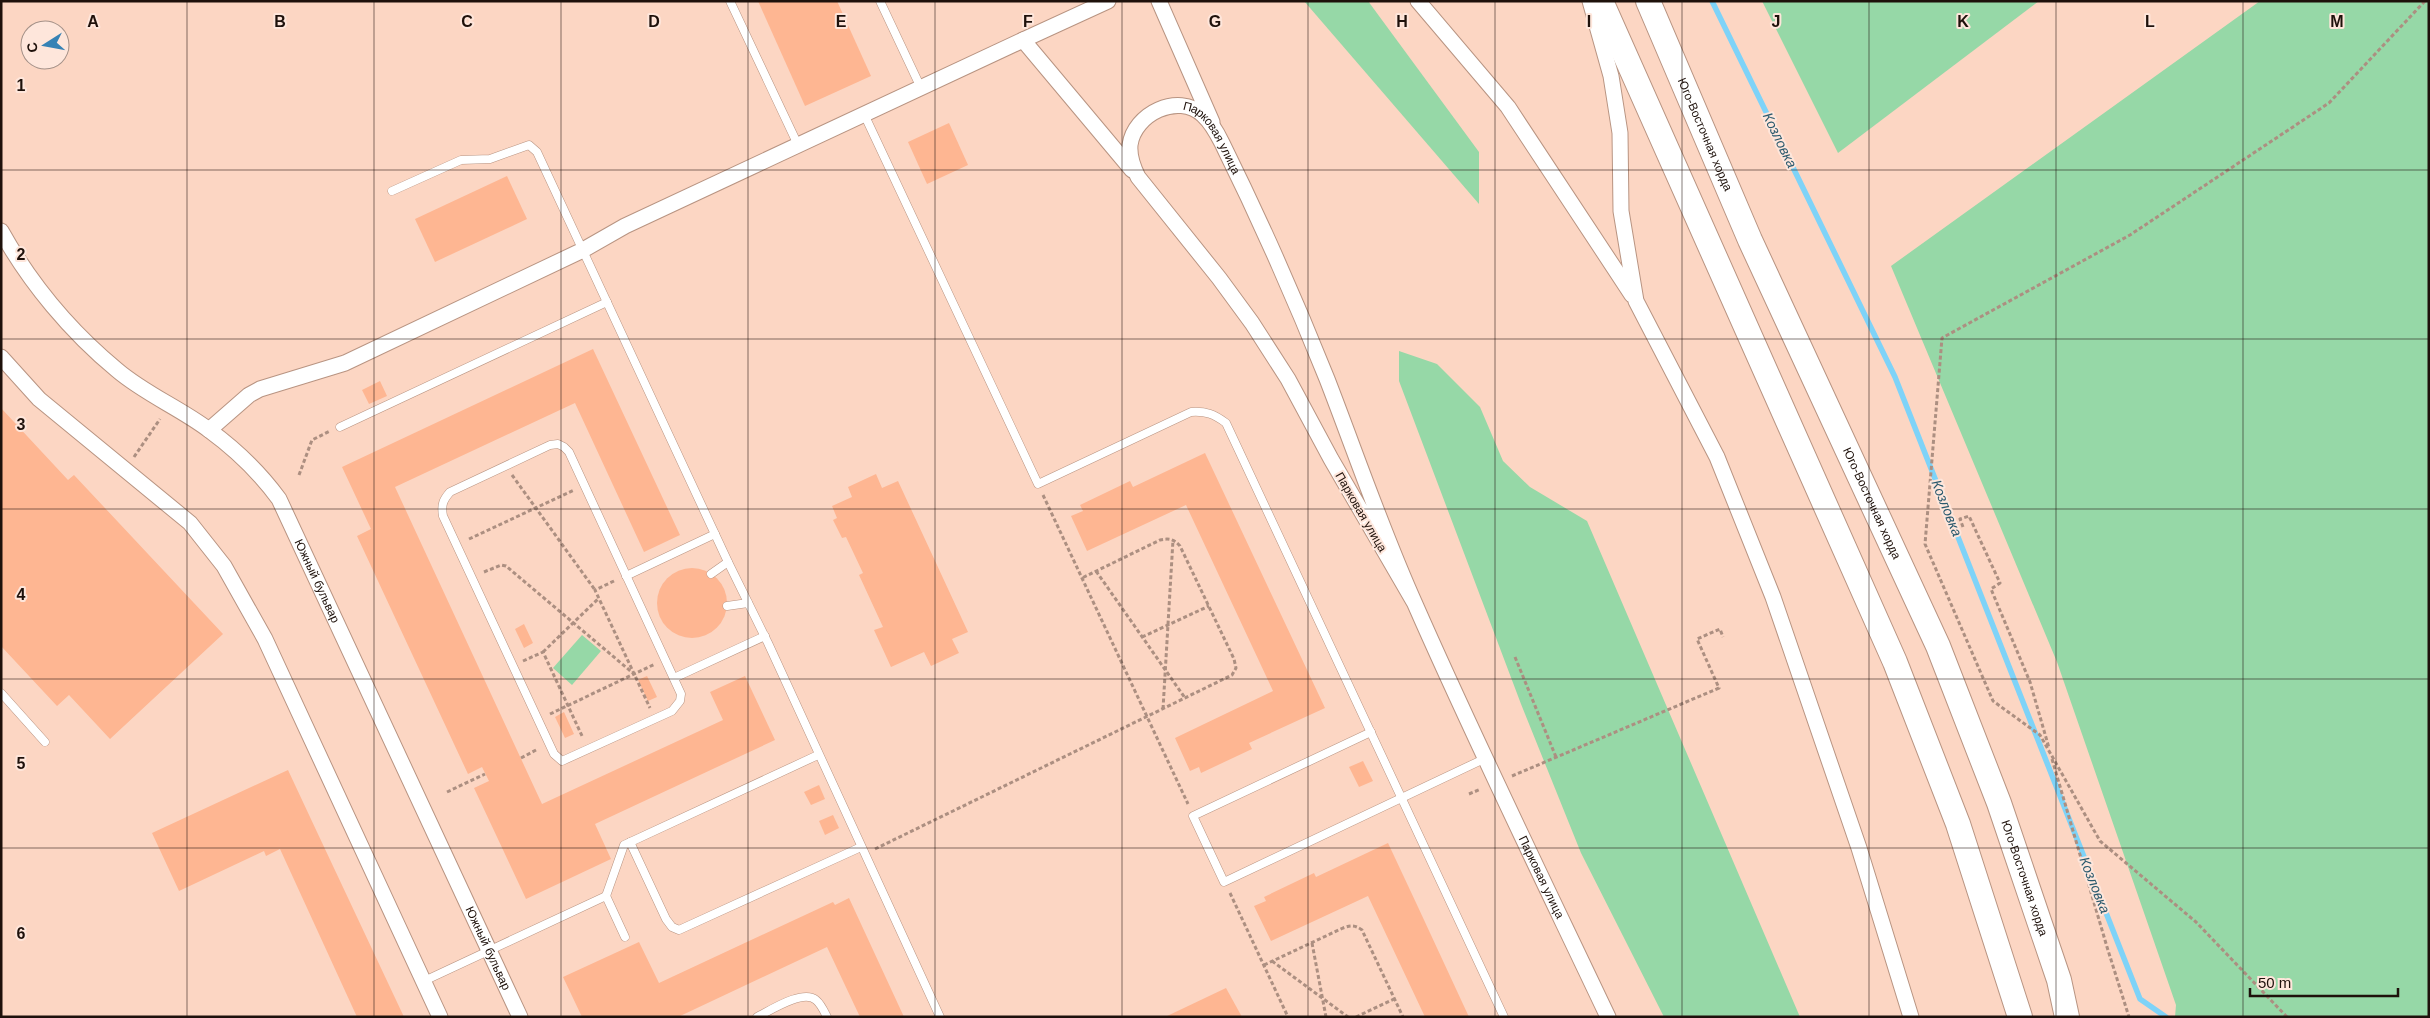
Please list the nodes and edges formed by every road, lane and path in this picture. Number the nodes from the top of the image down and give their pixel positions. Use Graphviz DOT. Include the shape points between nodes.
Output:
graph roads {
  1 [pos="730,1"];
  2 [pos="880,1"];
  3 [pos="1108,1"];
  4 [pos="1159,1"];
  5 [pos="1418,1"];
  6 [pos="1590,1"];
  7 [pos="1601,1"];
  8 [pos="1648,1"];
  9 [pos="2425,1"];
  10 [pos="1023,40"];
  11 [pos="921,88"];
  12 [pos="864,114"];
  13 [pos="1218,134"];
  14 [pos="798,145"];
  15 [pos="1138,178"];
  16 [pos="392,191"];
  17 [pos="1,231"];
  18 [pos="583,250"];
  19 [pos="1636,301"];
  20 [pos="607,302"];
  21 [pos="1,357"];
  22 [pos="169,406"];
  23 [pos="340,427"];
  24 [pos="209,430"];
  25 [pos="505,466"];
  26 [pos="126,469"];
  27 [pos="299,475"];
  28 [pos="1038,484"];
  29 [pos="584,485"];
  30 [pos="536,508"];
  31 [pos="1963,527"];
  32 [pos="715,534"];
  33 [pos="1173,540"];
  34 [pos="457,545"];
  35 [pos="728,562"];
  36 [pos="1096,571"];
  37 [pos="711,574"];
  38 [pos="626,576"];
  39 [pos="472,578"];
  40 [pos="1082,578"];
  41 [pos="595,590"];
  42 [pos="599,598"];
  43 [pos="1414,602"];
  44 [pos="748,603"];
  45 [pos="727,606"];
  46 [pos="1209,606"];
  47 [pos="573,623"];
  48 [pos="1168,625"];
  49 [pos="765,636"];
  50 [pos="1142,637"];
  51 [pos="1724,637"];
  52 [pos="543,652"];
  53 [pos="1515,657"];
  54 [pos="665,660"];
  55 [pos="513,666"];
  56 [pos="1165,670"];
  57 [pos="634,674"];
  58 [pos="674,678"];
  59 [pos="1,693"];
  60 [pos="1185,698"];
  61 [pos="567,705"];
  62 [pos="1163,709"];
  63 [pos="1147,716"];
  64 [pos="538,719"];
  65 [pos="655,719"];
  66 [pos="1371,732"];
  67 [pos="45,742"];
  68 [pos="550,744"];
  69 [pos="588,750"];
  70 [pos="2050,753"];
  71 [pos="818,755"];
  72 [pos="1556,757"];
  73 [pos="521,758"];
  74 [pos="1486,758"];
  75 [pos="485,774"];
  76 [pos="1511,776"];
  77 [pos="447,792"];
  78 [pos="1401,798"];
  79 [pos="1194,816"];
  80 [pos="630,842"];
  81 [pos="863,850"];
  82 [pos="1224,882"];
  83 [pos="606,896"];
  84 [pos="624,936"];
  85 [pos="1312,943"];
  86 [pos="489,950"];
  87 [pos="1272,962"];
  88 [pos="1264,965"];
  89 [pos="2058,980"];
  90 [pos="424,981"];
  91 [pos="1323,998"];
  92 [pos="1394,999"];
  93 [pos="440,1017"];
  94 [pos="520,1017"];
  95 [pos="757,1017"];
  96 [pos="827,1017"];
  97 [pos="940,1017"];
  98 [pos="1288,1017"];
  99 [pos="1326,1017"];
  100 [pos="1348,1017"];
  101 [pos="1356,1017"];
  102 [pos="1403,1017"];
  103 [pos="1504,1017"];
  104 [pos="1608,1017"];
  105 [pos="1911,1017"];
  106 [pos="2020,1017"];
  107 [pos="2067,1017"];
  108 [pos="2072,1017"];
  109 [pos="2130,1017"];
  110 [pos="2287,1017"];
  1 -- 14 [label="lane"];
  2 -- 11 [label="lane"];
  3 -- 10 [label="street"];
  4 -- 13 [label="street"];
  5 -- 19 [label="street" via="1508,107"];
  6 -- 19 [label="street" via="1611,76 1620,133 1621,211"];
  7 -- 106 [label="main road" via="1895,662 1958,824"];
  8 -- 89 [label="main road, Юго-Восточная хорда" via="1750,240 1938,646 1999,803"];
  9 -- 70 [label="path" via="2329,103 2130,235 1942,338 1925,544 1993,701 2040,735"];
  10 -- 11 [label="street"];
  10 -- 15 [label="street"];
  11 -- 12 [label="street"];
  12 -- 14 [label="street"];
  12 -- 28 [label="lane"];
  13 -- 15 [label="street, Парковая улица" via="1202,113 1182,106 1162,107 1143,118 1135,129 1130,144 1130,161"];
  13 -- 43 [label="street, Парковая улица" via="1298,306"];
  14 -- 18 [label="street" via="625,226"];
  15 -- 43 [label="street, Парковая улица" via="1252,322 1288,379"];
  16 -- 18 [label="lane" via="456,161 490,160 529,145 537,152"];
  17 -- 22 [label="street, Южный бульвар" via="55,310 117,370"];
  18 -- 20 [label="lane"];
  18 -- 24 [label="street" via="345,363 255,392"];
  19 -- 105 [label="street" via="1716,458 1773,597 1860,848"];
  20 -- 23 [label="lane"];
  20 -- 32 [label="lane"];
  21 -- 26 [label="street" via="39,399"];
  22 -- 24 [label="street, Южный бульвар"];
  22 -- 26 [label="path"];
  23 -- 27 [label="path" via="312,440"];
  24 -- 86 [label="street, Южный бульвар" via="264,479 279,499"];
  25 -- 29 [label="lane" via="558,444 569,452"];
  25 -- 30 [label="path"];
  25 -- 34 [label="lane" via="450,492 444,500 441,507 443,516"];
  26 -- 90 [label="street" via="190,523 224,566 265,639"];
  28 -- 40 [label="path"];
  28 -- 66 [label="lane" via="1191,412 1216,415 1226,423"];
  29 -- 30 [label="path"];
  29 -- 38 [label="lane"];
  30 -- 34 [label="path"];
  30 -- 41 [label="path"];
  31 -- 70 [label="path" via="1960,519 1969,516 2000,583 1991,589 2030,682"];
  32 -- 35 [label="lane"];
  32 -- 38 [label="lane"];
  33 -- 36 [label="path" via="1160,540"];
  33 -- 46 [label="path" via="1180,546"];
  33 -- 48 [label="path"];
  34 -- 39 [label="lane"];
  35 -- 37 [label="lane"];
  35 -- 44 [label="lane"];
  36 -- 40 [label="path"];
  36 -- 50 [label="path"];
  38 -- 41 [label="path"];
  38 -- 54 [label="lane"];
  39 -- 47 [label="path" via="504,565"];
  39 -- 55 [label="lane"];
  40 -- 63 [label="path"];
  41 -- 42 [label="path"];
  42 -- 47 [label="path"];
  42 -- 57 [label="path"];
  43 -- 74 [label="street, Парковая улица"];
  44 -- 45 [label="lane"];
  44 -- 49 [label="lane"];
  46 -- 48 [label="path"];
  46 -- 60 [label="path" via="1236,668 1226,679"];
  47 -- 52 [label="path"];
  47 -- 57 [label="path"];
  48 -- 50 [label="path"];
  48 -- 56 [label="path"];
  49 -- 58 [label="lane"];
  49 -- 71 [label="lane"];
  50 -- 56 [label="path"];
  51 -- 72 [label="path" via="1720,629 1697,639 1719,688"];
  52 -- 55 [label="path"];
  52 -- 61 [label="path"];
  53 -- 72 [label="path"];
  54 -- 57 [label="path"];
  54 -- 58 [label="lane"];
  55 -- 64 [label="lane"];
  56 -- 60 [label="path"];
  56 -- 62 [label="path"];
  57 -- 61 [label="path"];
  57 -- 65 [label="path"];
  58 -- 65 [label="lane" via="681,694 680,701 672,711"];
  59 -- 67 [label="lane"];
  60 -- 62 [label="path"];
  61 -- 64 [label="path"];
  61 -- 69 [label="path"];
  62 -- 63 [label="path"];
  63 -- 79 [label="path"];
  63 -- 81 [label="path"];
  64 -- 68 [label="lane"];
  65 -- 69 [label="lane"];
  66 -- 78 [label="lane"];
  66 -- 79 [label="lane"];
  68 -- 69 [label="lane" via="562,761"];
  68 -- 73 [label="path"];
  70 -- 109 [label="path"];
  70 -- 110 [label="path" via="2100,841 2196,922"];
  71 -- 80 [label="lane"];
  71 -- 81 [label="lane"];
  72 -- 76 [label="path"];
  74 -- 78 [label="lane"];
  74 -- 104 [label="street, Парковая улица"];
  75 -- 77 [label="path"];
  78 -- 82 [label="lane"];
  78 -- 103 [label="lane"];
  79 -- 82 [label="lane"];
  80 -- 81 [label="lane" via="666,918 672,928 679,930"];
  80 -- 83 [label="lane" via="624,845"];
  81 -- 97 [label="lane"];
  82 -- 88 [label="path"];
  83 -- 84 [label="lane"];
  83 -- 86 [label="lane"];
  85 -- 87 [label="path"];
  85 -- 91 [label="path"];
  85 -- 92 [label="path" via="1350,925 1358,927"];
  86 -- 90 [label="lane"];
  86 -- 94 [label="street, Южный бульвар"];
  87 -- 88 [label="path"];
  87 -- 91 [label="path"];
  88 -- 98 [label="path"];
  89 -- 107 [label="main road, Юго-Восточная хорда"];
  89 -- 108 [label="main road"];
  90 -- 93 [label="street"];
  91 -- 99 [label="path"];
  91 -- 100 [label="path"];
  92 -- 101 [label="path"];
  92 -- 102 [label="path"];
  95 -- 96 [label="lane" via="807,996 816,1000"];
}
